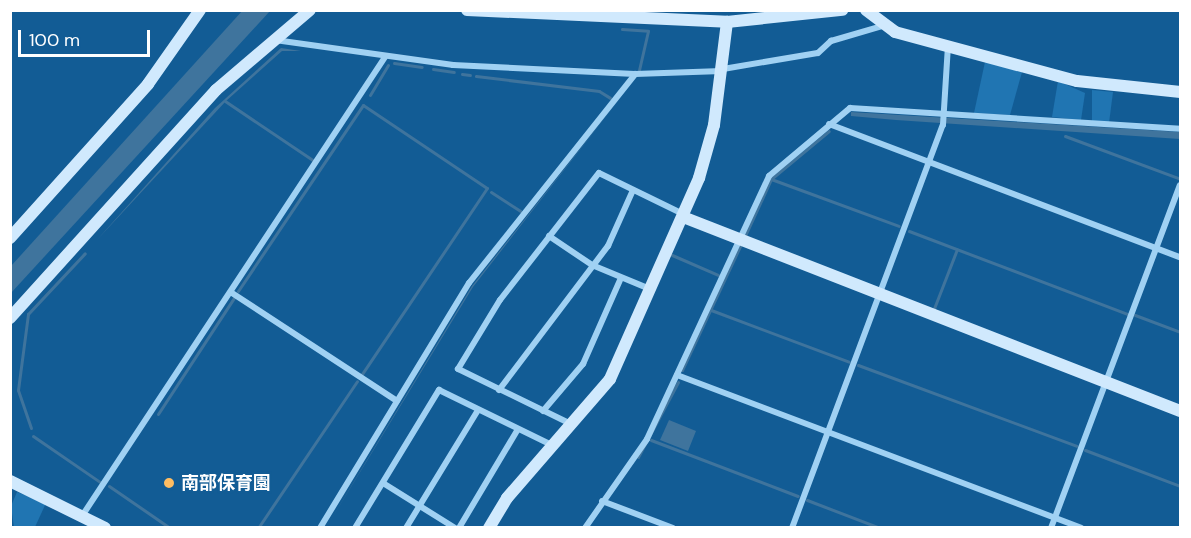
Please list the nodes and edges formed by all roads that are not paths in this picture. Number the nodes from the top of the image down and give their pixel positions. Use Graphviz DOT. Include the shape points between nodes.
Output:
graph roads {
  1 [pos="200,10"];
  2 [pos="310,10"];
  3 [pos="467,10"];
  4 [pos="842,10"];
  5 [pos="866,10"];
  6 [pos="727,22"];
  7 [pos="882,26"];
  8 [pos="273,39"];
  9 [pos="948,46"];
  10 [pos="385,57"];
  11 [pos="723,70"];
  12 [pos="635,74"];
  13 [pos="1180,92"];
  14 [pos="944,115"];
  15 [pos="829,124"];
  16 [pos="1180,129"];
  17 [pos="929,162"];
  18 [pos="1180,185"];
  19 [pos="633,190"];
  20 [pos="683,215"];
  21 [pos="549,236"];
  22 [pos="10,238"];
  23 [pos="740,243"];
  24 [pos="1156,248"];
  25 [pos="1180,257"];
  26 [pos="592,265"];
  27 [pos="621,278"];
  28 [pos="650,289"];
  29 [pos="232,293"];
  30 [pos="879,297"];
  31 [pos="10,318"];
  32 [pos="677,375"];
  33 [pos="1105,382"];
  34 [pos="500,390"];
  35 [pos="397,401"];
  36 [pos="478,410"];
  37 [pos="543,411"];
  38 [pos="1180,411"];
  39 [pos="573,425"];
  40 [pos="519,429"];
  41 [pos="828,432"];
  42 [pos="554,446"];
  43 [pos="10,481"];
  44 [pos="383,483"];
  45 [pos="602,501"];
  46 [pos="419,506"];
  47 [pos="84,513"];
  48 [pos="1055,518"];
  49 [pos="105,528"];
  50 [pos="320,528"];
  51 [pos="355,528"];
  52 [pos="406,528"];
  53 [pos="457,528"];
  54 [pos="489,528"];
  55 [pos="585,528"];
  56 [pos="673,528"];
  57 [pos="792,528"];
  58 [pos="1051,528"];
  59 [pos="1081,528"];
  1 -- 22 [label="street" via="148,84"];
  2 -- 8 [label="street"];
  3 -- 6 [label="street"];
  4 -- 6 [label="street"];
  5 -- 7 [label="street"];
  6 -- 11 [label="street"];
  7 -- 9 [label="street"];
  7 -- 11 [label="street" via="831,41 818,53"];
  8 -- 10 [label="street"];
  8 -- 31 [label="street" via="216,90"];
  9 -- 13 [label="street" via="1097,86"];
  9 -- 14 [label="street"];
  10 -- 12 [label="street"];
  10 -- 29 [label="street"];
  11 -- 12 [label="street"];
  11 -- 20 [label="street" via="707,153"];
  12 -- 35 [label="street" via="469,283"];
  14 -- 15 [label="street" via="850,108"];
  14 -- 16 [label="street"];
  14 -- 17 [label="street"];
  15 -- 17 [label="street"];
  15 -- 23 [label="street" via="769,176"];
  17 -- 24 [label="street"];
  17 -- 30 [label="street"];
  18 -- 24 [label="street"];
  19 -- 20 [label="street"];
  19 -- 21 [label="street" via="598,173"];
  19 -- 26 [label="street" via="608,246"];
  20 -- 23 [label="street"];
  20 -- 28 [label="street"];
  21 -- 26 [label="street"];
  21 -- 34 [label="street" via="500,300 458,369"];
  23 -- 30 [label="street"];
  23 -- 32 [label="street"];
  24 -- 25 [label="street"];
  24 -- 33 [label="street"];
  26 -- 27 [label="street"];
  26 -- 34 [label="street"];
  27 -- 28 [label="street"];
  27 -- 37 [label="street" via="583,364"];
  28 -- 39 [label="street" via="610,379"];
  29 -- 35 [label="street"];
  29 -- 47 [label="street"];
  30 -- 33 [label="street"];
  30 -- 41 [label="street"];
  32 -- 41 [label="street"];
  32 -- 45 [label="street" via="647,439"];
  33 -- 38 [label="street"];
  33 -- 48 [label="street"];
  34 -- 37 [label="street"];
  35 -- 50 [label="street"];
  36 -- 40 [label="street"];
  36 -- 44 [label="street" via="439,390"];
  36 -- 46 [label="street"];
  37 -- 39 [label="street"];
  39 -- 42 [label="street"];
  40 -- 42 [label="street"];
  40 -- 53 [label="street"];
  41 -- 48 [label="street"];
  41 -- 57 [label="street"];
  42 -- 54 [label="street"];
  43 -- 47 [label="street"];
  44 -- 46 [label="street"];
  44 -- 51 [label="street"];
  45 -- 55 [label="street"];
  45 -- 56 [label="street"];
  46 -- 52 [label="street"];
  46 -- 53 [label="street"];
  47 -- 49 [label="street"];
  48 -- 58 [label="street"];
  48 -- 59 [label="street"];
}
